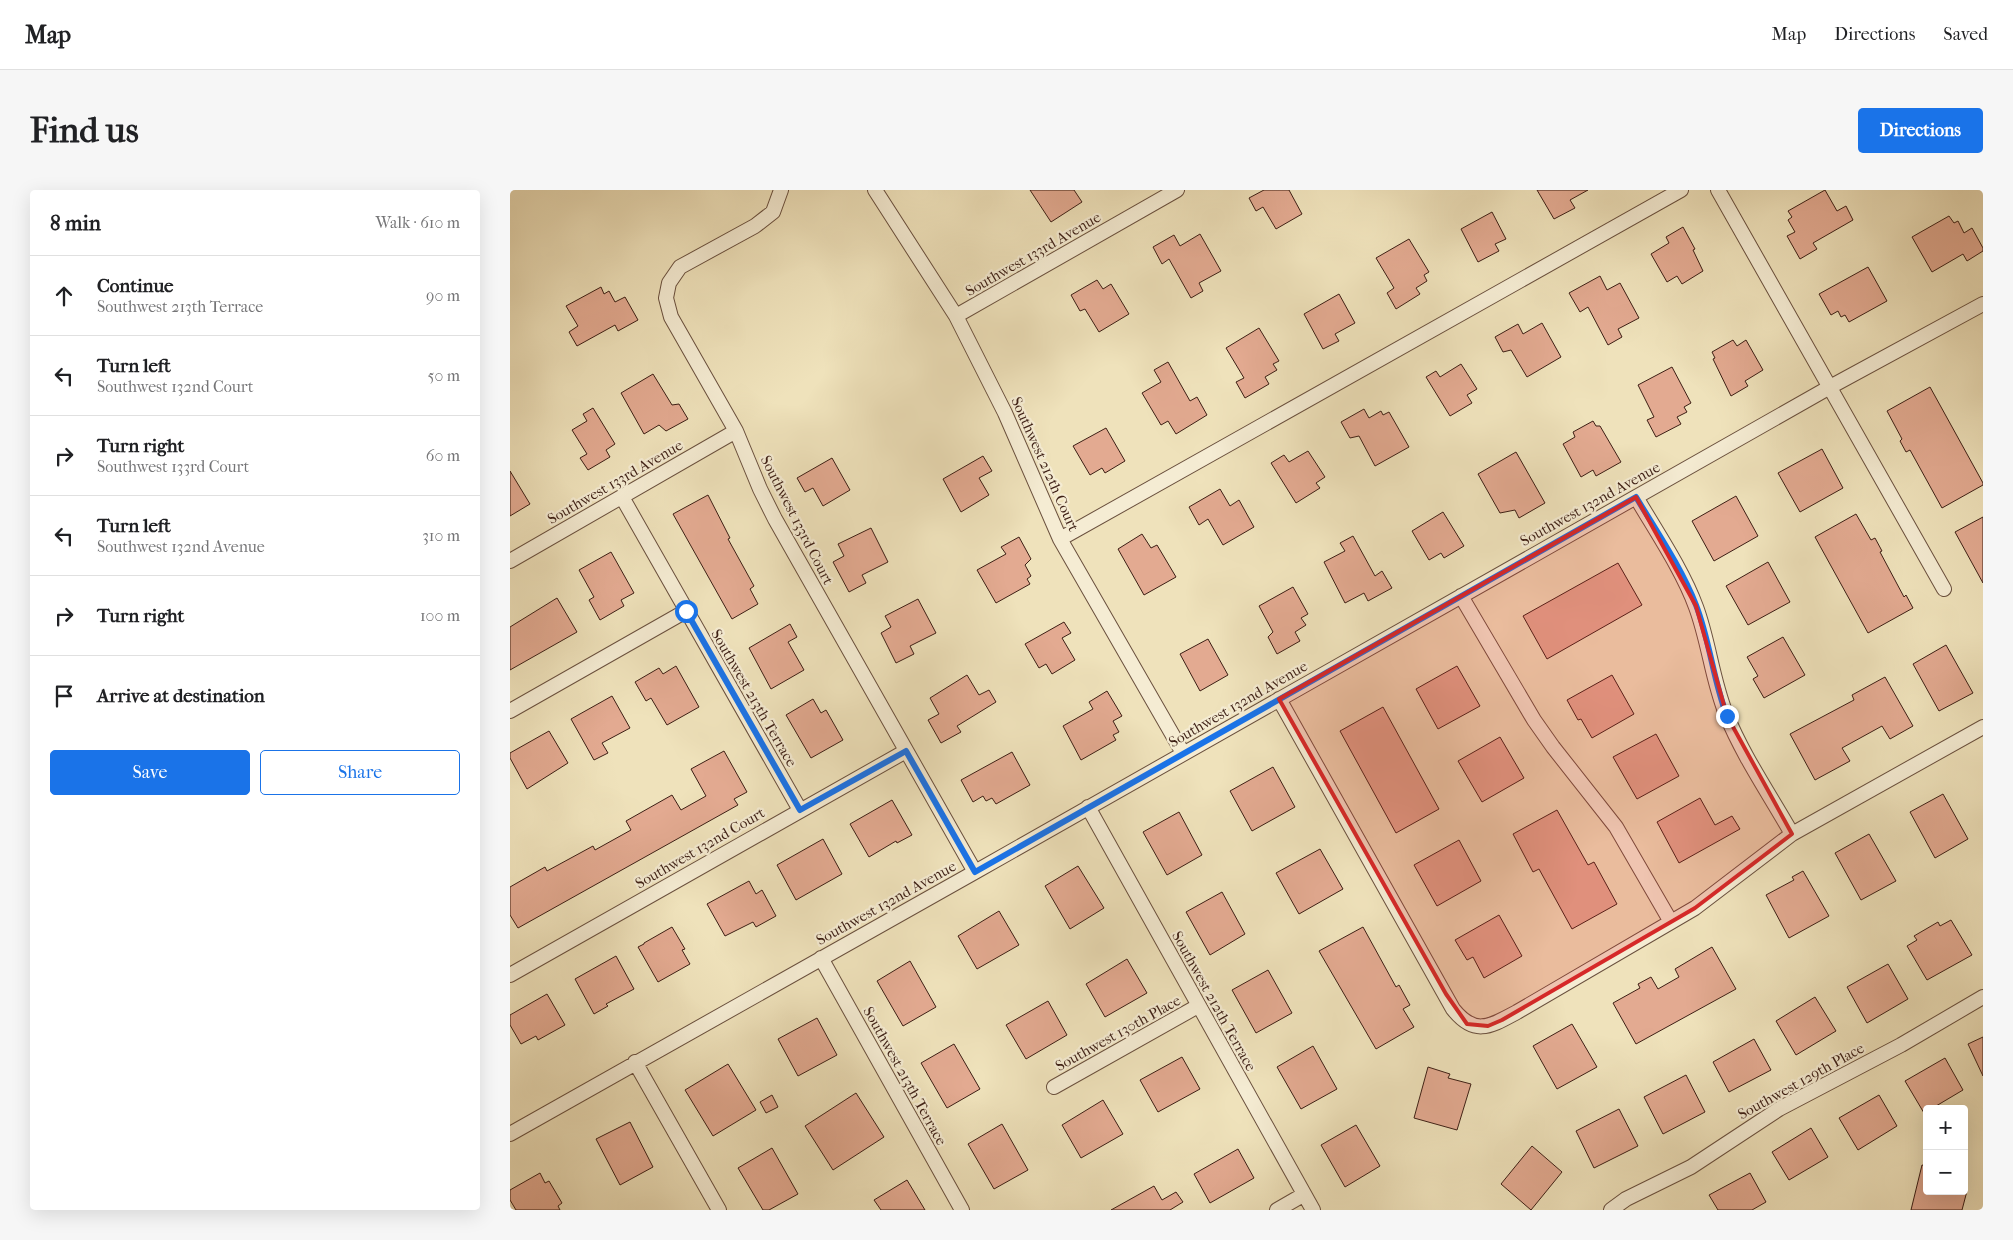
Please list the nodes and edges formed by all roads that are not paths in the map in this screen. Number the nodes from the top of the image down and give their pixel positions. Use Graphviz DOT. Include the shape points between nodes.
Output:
graph roads {
  1 [pos="781,190"];
  2 [pos="875,190"];
  3 [pos="1177,190"];
  4 [pos="1681,190"];
  5 [pos="1718,190"];
  6 [pos="1983,304"];
  7 [pos="956,316"];
  8 [pos="1830,387"];
  9 [pos="736,431"];
  10 [pos="622,497"];
  11 [pos="1636,497"];
  12 [pos="1060,539"];
  13 [pos="510,560"];
  14 [pos="1944,590"];
  15 [pos="1461,596"];
  16 [pos="686,611"];
  17 [pos="1278,699"];
  18 [pos="510,711"];
  19 [pos="1983,727"];
  20 [pos="906,751"];
  21 [pos="1183,753"];
  22 [pos="1088,807"];
  23 [pos="800,810"];
  24 [pos="1792,834"];
  25 [pos="975,872"];
  26 [pos="1671,922"];
  27 [pos="821,958"];
  28 [pos="510,974"];
  29 [pos="1983,997"];
  30 [pos="1198,1006"];
  31 [pos="635,1062"];
  32 [pos="1054,1087"];
  33 [pos="510,1134"];
  34 [pos="1303,1195"];
  35 [pos="719,1210"];
  36 [pos="962,1210"];
  37 [pos="1277,1210"];
  38 [pos="1313,1210"];
  39 [pos="1611,1210"];
  1 -- 9 [label="street, Southwest 133rd Court" via="773,212 756,226 680,267 669,283 666,298 670,317"];
  2 -- 7 [label="street, Southwest 212th Court"];
  3 -- 7 [label="street, Southwest 133rd Avenue"];
  4 -- 12 [label="street"];
  5 -- 8 [label="street"];
  6 -- 8 [label="street, Southwest 132nd Avenue"];
  7 -- 12 [label="street, Southwest 212th Court" via="1005,413"];
  8 -- 11 [label="street, Southwest 132nd Avenue"];
  8 -- 14 [label="street"];
  9 -- 10 [label="street, Southwest 133rd Avenue"];
  9 -- 20 [label="street, Southwest 133rd Court" via="775,519"];
  10 -- 13 [label="street, Southwest 133rd Avenue"];
  10 -- 16 [label="street, Southwest 213th Terrace"];
  11 -- 15 [label="street, Southwest 132nd Avenue"];
  11 -- 24 [label="street" via="1696,606 1718,694 1727,716"];
  12 -- 21 [label="street, Southwest 212th Court"];
  15 -- 17 [label="street, Southwest 132nd Avenue"];
  15 -- 26 [label="street" via="1534,720 1616,826"];
  16 -- 18 [label="street"];
  16 -- 23 [label="street, Southwest 213th Terrace"];
  17 -- 21 [label="street, Southwest 132nd Avenue"];
  17 -- 26 [label="street" via="1453,1009 1467,1024 1488,1026 1502,1020"];
  19 -- 24 [label="street"];
  20 -- 23 [label="street, Southwest 132nd Court"];
  20 -- 25 [label="street, Southwest 133rd Court"];
  21 -- 22 [label="street, Southwest 132nd Avenue"];
  22 -- 25 [label="street, Southwest 132nd Avenue"];
  22 -- 30 [label="street, Southwest 212th Terrace"];
  23 -- 28 [label="street, Southwest 132nd Court"];
  24 -- 26 [label="street" via="1709,899"];
  25 -- 27 [label="street, Southwest 132nd Avenue"];
  27 -- 31 [label="street, Southwest 132nd Avenue"];
  27 -- 36 [label="street, Southwest 213th Terrace"];
  29 -- 39 [label="street, Southwest 129th Place" via="1901,1045 1779,1109 1691,1168 1626,1199"];
  30 -- 32 [label="street, Southwest 130th Place"];
  30 -- 34 [label="street, Southwest 212th Terrace"];
  31 -- 33 [label="street, Southwest 132nd Avenue"];
  31 -- 35 [label="street"];
  34 -- 37 [label="street"];
  34 -- 38 [label="street, Southwest 212th Terrace"];
}
